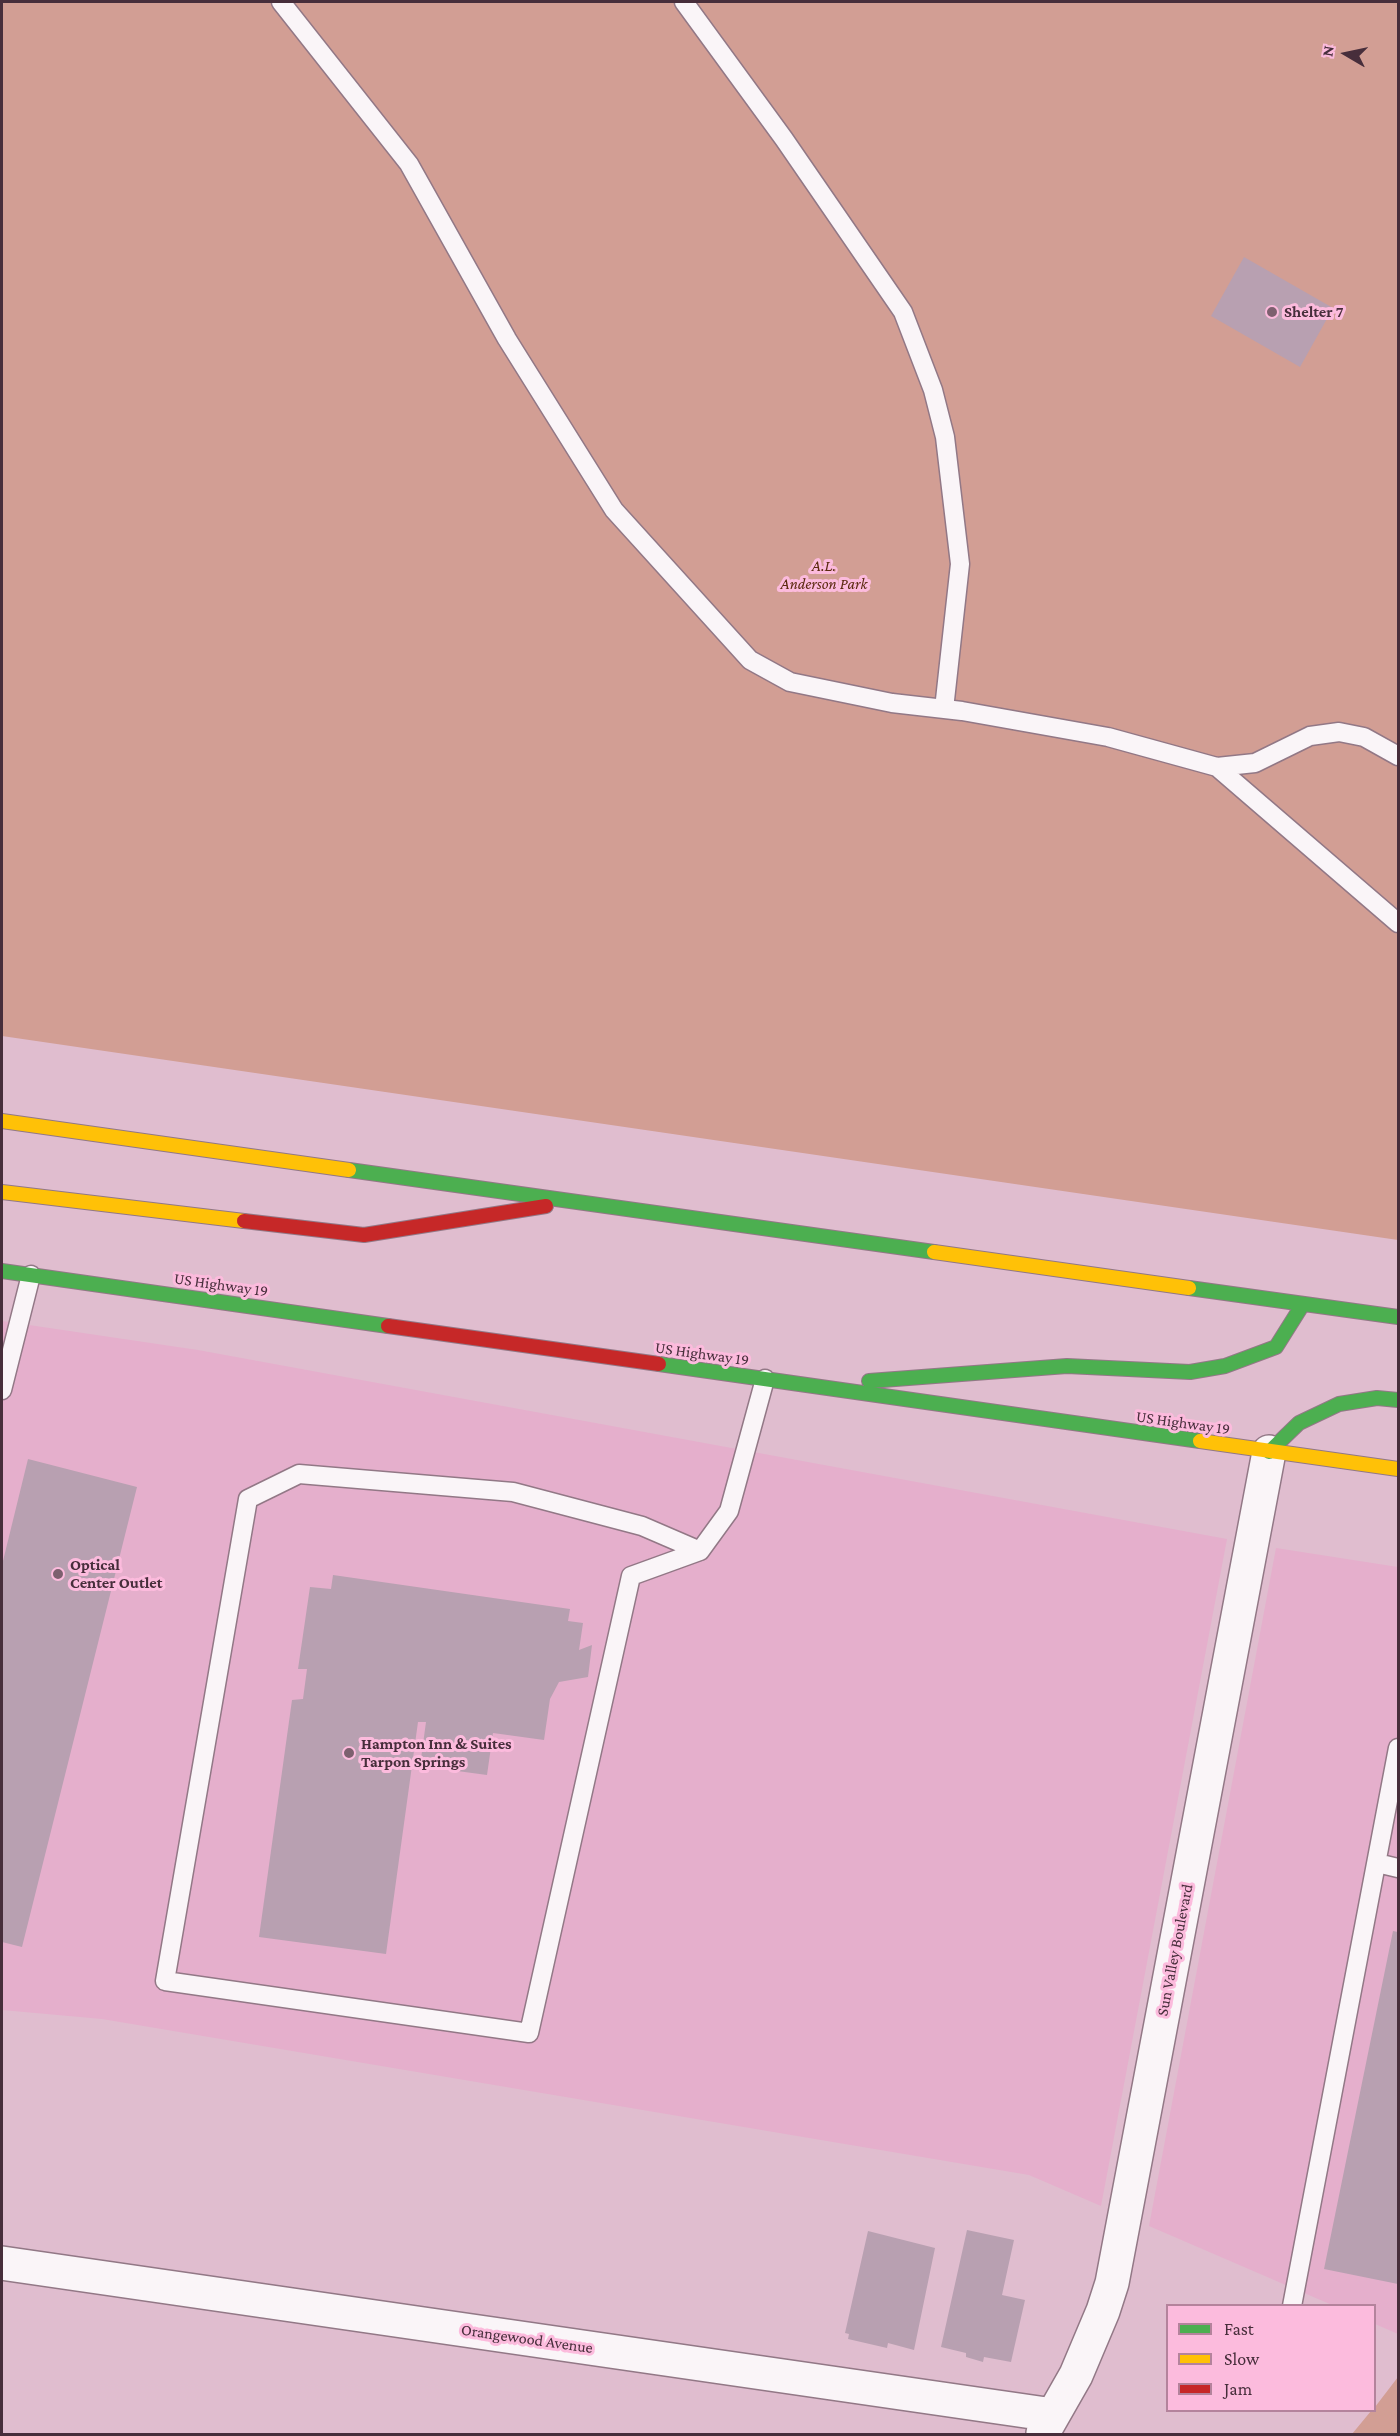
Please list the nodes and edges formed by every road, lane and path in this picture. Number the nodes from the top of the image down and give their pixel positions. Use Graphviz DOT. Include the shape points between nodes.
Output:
graph roads {
  1 [pos="281,2"];
  2 [pos="684,2"];
  3 [pos="945,709"];
  4 [pos="1398,756"];
  5 [pos="1217,767"];
  6 [pos="1398,923"];
  7 [pos="2,1121"];
  8 [pos="2,1192"];
  9 [pos="581,1201"];
  10 [pos="2,1271"];
  11 [pos="31,1275"];
  12 [pos="1303,1304"];
  13 [pos="1398,1317"];
  14 [pos="765,1379"];
  15 [pos="807,1386"];
  16 [pos="2,1390"];
  17 [pos="1398,1400"];
  18 [pos="1269,1452"];
  19 [pos="1398,1469"];
  20 [pos="700,1551"];
  21 [pos="1398,1748"];
  22 [pos="1377,1863"];
  23 [pos="1398,1868"];
  24 [pos="2,2263"];
  25 [pos="1292,2304"];
  26 [pos="1047,2425"];
  1 -- 3 [label="lane" via="409,164 507,339 614,510 743,653 790,681 892,703"];
  2 -- 3 [label="lane" via="903,312 933,390 945,437 960,564"];
  3 -- 5 [label="lane" via="1108,737"];
  4 -- 5 [label="lane" via="1364,737 1339,732 1310,736 1255,764"];
  5 -- 6 [label="lane"];
  7 -- 9 [label="highway"];
  8 -- 9 [label="highway" via="364,1235"];
  9 -- 12 [label="highway"];
  10 -- 11 [label="highway, US Highway 19"];
  11 -- 14 [label="highway, US Highway 19"];
  11 -- 16 [label="lane"];
  12 -- 13 [label="highway"];
  12 -- 15 [label="highway" via="1276,1347 1226,1366 1191,1372 1067,1366"];
  14 -- 15 [label="highway, US Highway 19"];
  14 -- 20 [label="lane" via="729,1511"];
  15 -- 18 [label="highway, US Highway 19"];
  17 -- 18 [label="highway" via="1377,1398 1339,1404 1299,1423"];
  18 -- 19 [label="highway, US Highway 19"];
  18 -- 26 [label="street, Sun Valley Boulevard" via="1112,2283 1089,2346"];
  20 -- 20 [label="lane" via="631,1576 528,2033 165,1981 248,1499 299,1474 513,1492 642,1526"];
  21 -- 22 [label="lane"];
  22 -- 23 [label="lane"];
  22 -- 25 [label="lane"];
  24 -- 26 [label="street, Orangewood Avenue"];
}
